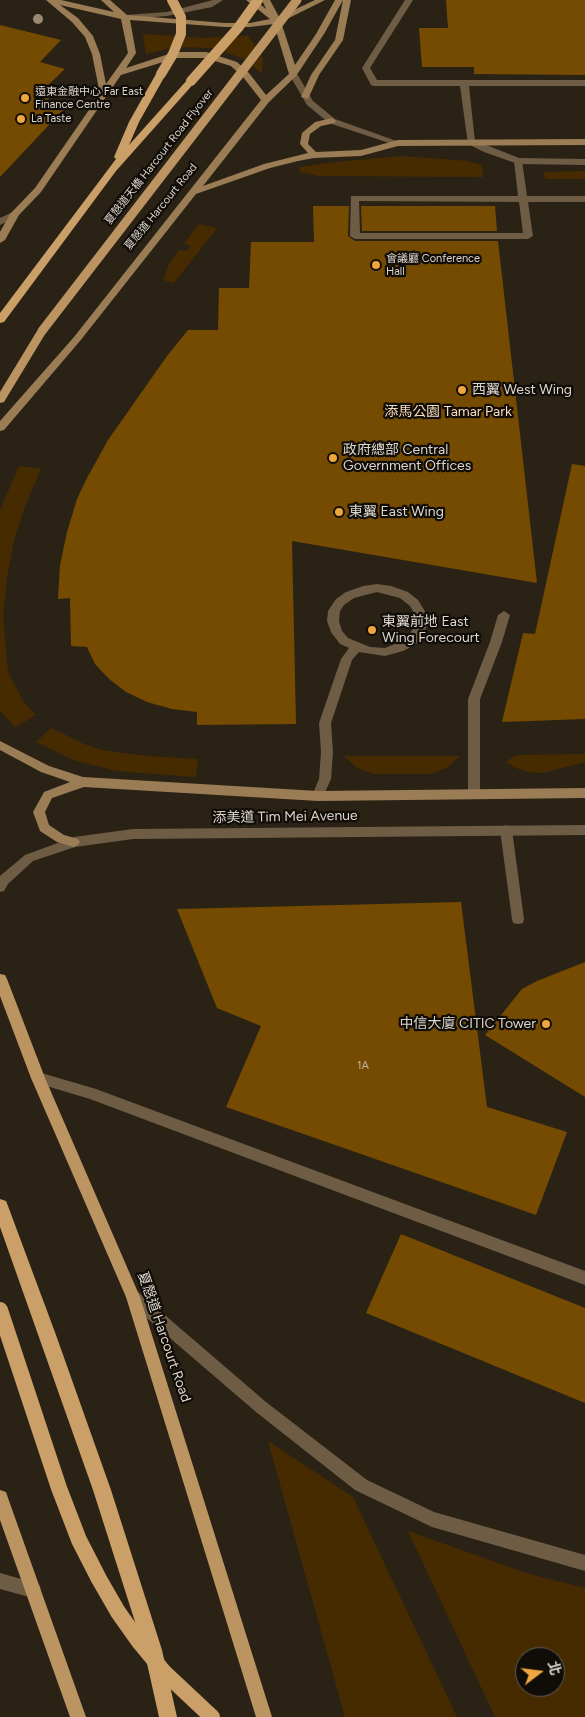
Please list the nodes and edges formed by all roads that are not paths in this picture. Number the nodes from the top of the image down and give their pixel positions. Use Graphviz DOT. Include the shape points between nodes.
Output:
graph roads {
  1 [pos="49,0"];
  2 [pos="105,0"];
  3 [pos="172,0"];
  4 [pos="219,0"];
  5 [pos="250,0"];
  6 [pos="258,0"];
  7 [pos="266,0"];
  8 [pos="297,0"];
  9 [pos="321,0"];
  10 [pos="339,0"];
  11 [pos="347,0"];
  12 [pos="408,0"];
  13 [pos="125,18"];
  14 [pos="277,21"];
  15 [pos="119,73"];
  16 [pos="293,74"];
  17 [pos="464,83"];
  18 [pos="585,83"];
  19 [pos="104,94"];
  20 [pos="305,97"];
  21 [pos="266,100"];
  22 [pos="332,121"];
  23 [pos="471,142"];
  24 [pos="585,142"];
  25 [pos="398,143"];
  26 [pos="314,155"];
  27 [pos="518,161"];
  28 [pos="585,162"];
  29 [pos="113,169"];
  30 [pos="194,192"];
  31 [pos="522,199"];
  32 [pos="585,199"];
  33 [pos="16,214"];
  34 [pos="0,222"];
  35 [pos="0,240"];
  36 [pos="3,316"];
  37 [pos="0,400"];
  38 [pos="0,428"];
  39 [pos="504,615"];
  40 [pos="356,647"];
  41 [pos="0,745"];
  42 [pos="83,782"];
  43 [pos="585,793"];
  44 [pos="474,794"];
  45 [pos="318,796"];
  46 [pos="506,830"];
  47 [pos="585,830"];
  48 [pos="74,842"];
  49 [pos="0,887"];
  50 [pos="518,919"];
  51 [pos="0,979"];
  52 [pos="38,1078"];
  53 [pos="0,1206"];
  54 [pos="585,1278"];
  55 [pos="133,1297"];
  56 [pos="0,1310"];
  57 [pos="0,1498"];
  58 [pos="585,1563"];
  59 [pos="0,1581"];
  60 [pos="33,1590"];
  61 [pos="78,1717"];
  62 [pos="168,1717"];
  63 [pos="212,1717"];
  64 [pos="264,1717"];
  1 -- 13 [label="main road"];
  1 -- 19 [label="main road" via="76,20 89,36"];
  2 -- 13 [label="main road"];
  3 -- 29 [label="highway, bridge" via="181,17 178,44 134,122"];
  4 -- 13 [label="street" via="167,14"];
  5 -- 14 [label="main road"];
  6 -- 29 [label="highway, 夏慤道天橋 Harcourt Road Flyover, bridge" via="238,28"];
  7 -- 14 [label="main road"];
  8 -- 37 [label="main road, 夏慤道天橋 Harcourt Road Flyover, bridge" via="42,331"];
  9 -- 14 [label="main road"];
  10 -- 16 [label="main road, 夏慤道 Harcourt Road"];
  11 -- 20 [label="main road" via="339,40"];
  12 -- 17 [label="street" via="366,68 374,83"];
  13 -- 14 [label="main road" via="225,25"];
  13 -- 15 [label="main road" via="132,53"];
  14 -- 16 [label="main road"];
  15 -- 19 [label="main road"];
  15 -- 21 [label="main road" via="175,55 206,55 234,64"];
  16 -- 20 [label="street"];
  16 -- 21 [label="main road, 夏慤道 Harcourt Road"];
  17 -- 18 [label="street"];
  17 -- 23 [label="street"];
  19 -- 33 [label="main road" via="38,190"];
  20 -- 22 [label="street"];
  21 -- 30 [label="main road, 夏慤道 Harcourt Road"];
  22 -- 25 [label="street"];
  22 -- 26 [label="main road" via="318,124 306,133 304,144"];
  23 -- 24 [label="main road"];
  23 -- 25 [label="main road"];
  23 -- 27 [label="street"];
  25 -- 26 [label="main road" via="361,153"];
  26 -- 30 [label="main road" via="267,166"];
  27 -- 28 [label="street"];
  27 -- 31 [label="street"];
  29 -- 36 [label="highway, 夏慤道天橋 Harcourt Road Flyover"];
  30 -- 38 [label="main road, 夏慤道 Harcourt Road"];
  31 -- 31 [label="street" via="528,236 355,236 354,198"];
  31 -- 32 [label="street"];
  33 -- 34 [label="street"];
  33 -- 35 [label="main road"];
  39 -- 44 [label="street" via="474,698"];
  40 -- 40 [label="street" via="344,641 333,621 334,611 350,594 377,588 398,593 414,603 422,623 411,642 385,652"];
  40 -- 45 [label="street" via="347,659 325,723 325,779"];
  41 -- 42 [label="main road, 添美道 Tim Mei Avenue" via="44,769"];
  42 -- 45 [label="main road, 添美道 Tim Mei Avenue"];
  42 -- 48 [label="main road" via="48,795 39,812 44,828 61,839"];
  43 -- 44 [label="main road, 添美道 Tim Mei Avenue"];
  44 -- 45 [label="main road, 添美道 Tim Mei Avenue"];
  46 -- 47 [label="street, 添美道 Tim Mei Avenue"];
  46 -- 48 [label="street, 添美道 Tim Mei Avenue" via="133,834"];
  46 -- 50 [label="street"];
  48 -- 49 [label="street, 添美道 Tim Mei Avenue" via="29,858"];
  51 -- 52 [label="main road, 夏慤道 Harcourt Road"];
  52 -- 54 [label="street" via="91,1093"];
  52 -- 55 [label="main road, 夏慤道 Harcourt Road"];
  53 -- 62 [label="highway" via="102,1490 153,1650"];
  55 -- 58 [label="street" via="260,1407 361,1485 432,1519"];
  55 -- 64 [label="main road, 夏慤道 Harcourt Road"];
  56 -- 63 [label="highway, bridge" via="59,1488 95,1571 140,1643 164,1672"];
  57 -- 60 [label="main road"];
  59 -- 60 [label="street"];
  60 -- 61 [label="main road"];
}
